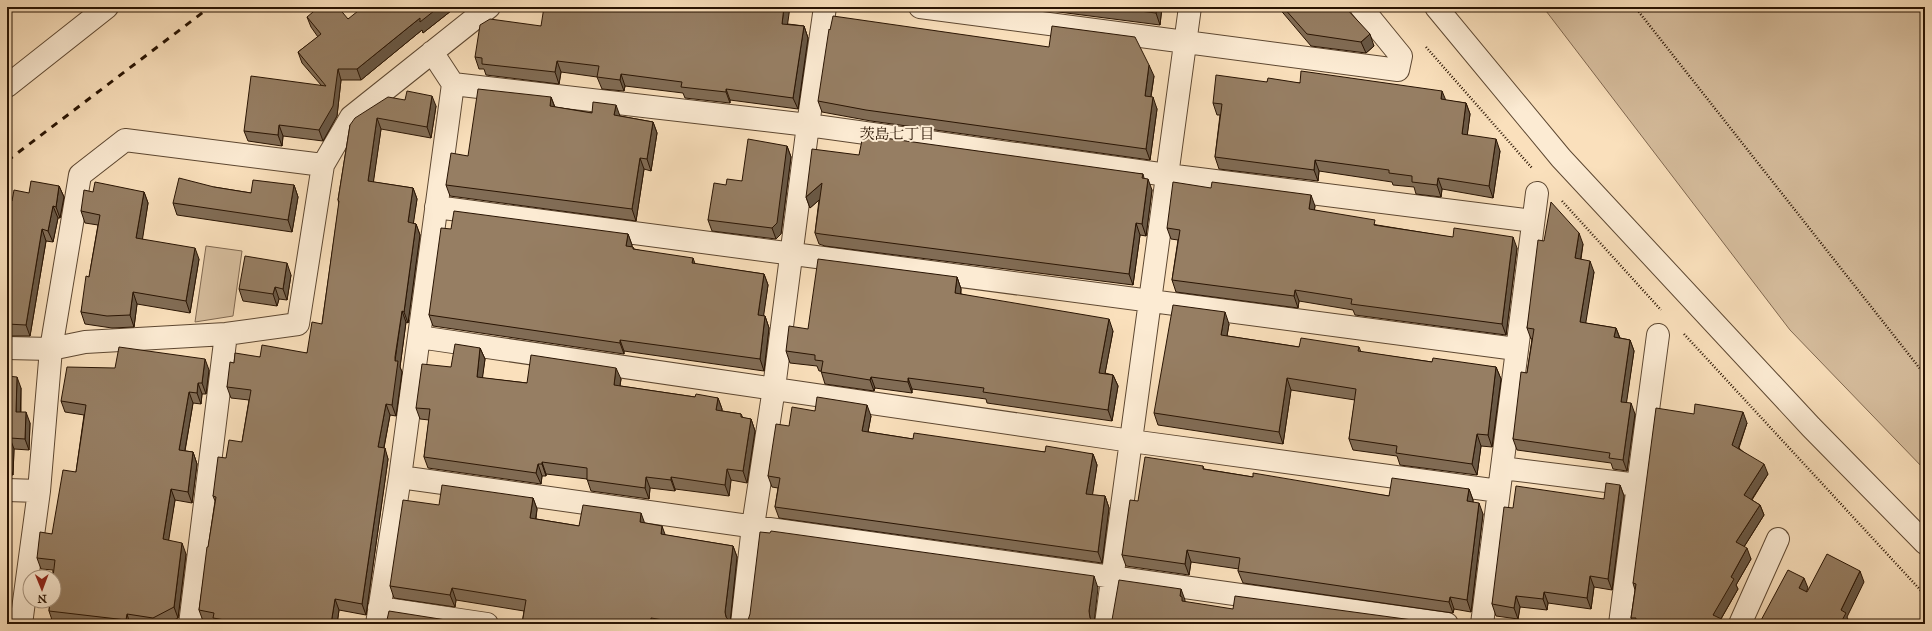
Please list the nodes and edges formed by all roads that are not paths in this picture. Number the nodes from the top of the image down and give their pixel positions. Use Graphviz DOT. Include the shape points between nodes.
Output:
graph roads {
  1 [pos="102,7"];
  2 [pos="107,7"];
  3 [pos="489,7"];
  4 [pos="825,7"];
  5 [pos="920,7"];
  6 [pos="1190,7"];
  7 [pos="1361,7"];
  8 [pos="1436,7"];
  9 [pos="1185,42"];
  10 [pos="432,52"];
  11 [pos="453,84"];
  12 [pos="7,86"];
  13 [pos="808,125"];
  14 [pos="323,165"];
  15 [pos="1167,175"];
  16 [pos="1544,187"];
  17 [pos="436,207"];
  18 [pos="1533,221"];
  19 [pos="791,254"];
  20 [pos="1150,301"];
  21 [pos="1668,332"];
  22 [pos="226,334"];
  23 [pos="419,337"];
  24 [pos="7,348"];
  25 [pos="51,349"];
  26 [pos="1516,349"];
  27 [pos="774,388"];
  28 [pos="1131,441"];
  29 [pos="1502,468"];
  30 [pos="400,477"];
  31 [pos="1638,485"];
  32 [pos="7,490"];
  33 [pos="39,491"];
  34 [pos="1499,491"];
  35 [pos="753,526"];
  36 [pos="1778,539"];
  37 [pos="1925,543"];
  38 [pos="1112,577"];
  39 [pos="378,616"];
  40 [pos="22,624"];
  41 [pos="190,624"];
  42 [pos="487,624"];
  43 [pos="742,624"];
  44 [pos="1106,624"];
  45 [pos="1448,624"];
  46 [pos="1482,624"];
  47 [pos="1620,624"];
  48 [pos="1740,624"];
  1 -- 2 [label="street"];
  2 -- 12 [label="street"];
  3 -- 10 [label="street"];
  4 -- 13 [label="street"];
  5 -- 9 [label="street"];
  6 -- 9 [label="street"];
  7 -- 9 [label="street" via="1400,56 1398,70"];
  8 -- 37 [label="street" via="1561,158 1811,427"];
  9 -- 15 [label="street"];
  10 -- 11 [label="street"];
  10 -- 14 [label="street" via="351,117"];
  11 -- 13 [label="street"];
  11 -- 17 [label="street"];
  13 -- 15 [label="street"];
  13 -- 19 [label="street"];
  14 -- 22 [label="street" via="298,324"];
  14 -- 25 [label="street" via="125,140 80,175"];
  15 -- 18 [label="street"];
  15 -- 20 [label="street"];
  16 -- 18 [label="street"];
  17 -- 19 [label="street"];
  17 -- 23 [label="street"];
  18 -- 26 [label="street"];
  19 -- 20 [label="street"];
  19 -- 27 [label="street"];
  20 -- 26 [label="street"];
  20 -- 28 [label="street"];
  21 -- 31 [label="street"];
  22 -- 25 [label="street" via="85,342"];
  22 -- 41 [label="street"];
  23 -- 27 [label="street"];
  23 -- 30 [label="street"];
  24 -- 25 [label="street"];
  25 -- 33 [label="street"];
  26 -- 29 [label="street"];
  27 -- 28 [label="street"];
  27 -- 35 [label="street"];
  28 -- 34 [label="street"];
  28 -- 38 [label="street"];
  29 -- 31 [label="street"];
  29 -- 34 [label="street"];
  30 -- 35 [label="street"];
  30 -- 39 [label="street"];
  31 -- 47 [label="street"];
  32 -- 33 [label="street"];
  33 -- 40 [label="street"];
  34 -- 46 [label="street"];
  35 -- 38 [label="street"];
  35 -- 43 [label="street"];
  36 -- 48 [label="street"];
  38 -- 44 [label="street"];
  38 -- 45 [label="street"];
  39 -- 42 [label="street"];
}
